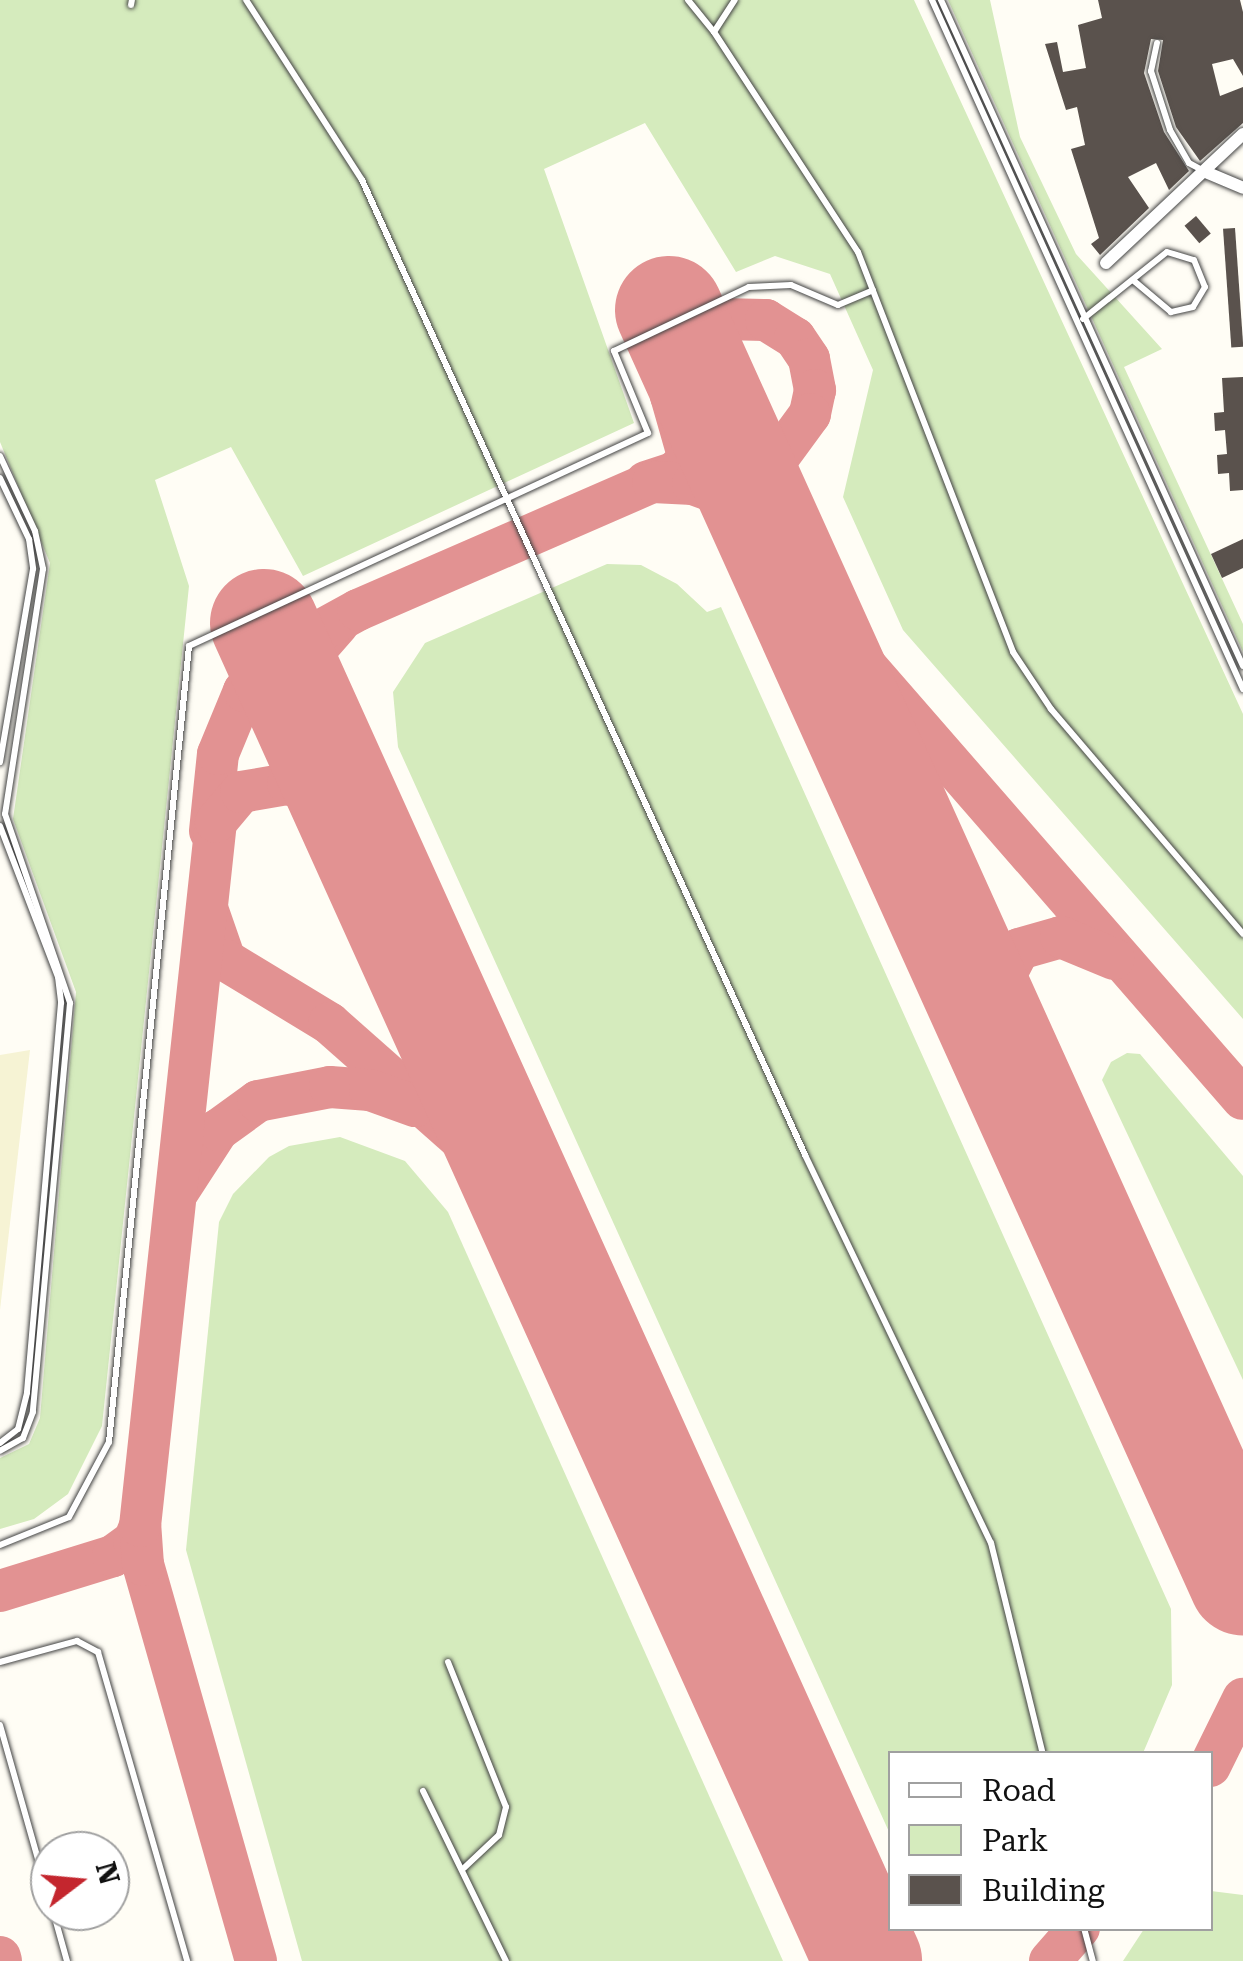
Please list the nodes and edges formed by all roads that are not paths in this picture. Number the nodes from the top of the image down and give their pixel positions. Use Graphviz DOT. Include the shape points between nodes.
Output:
graph roads {
  1 [pos="246,0"];
  2 [pos="688,0"];
  3 [pos="735,0"];
  4 [pos="932,0"];
  5 [pos="942,0"];
  6 [pos="714,32"];
  7 [pos="1157,43"];
  8 [pos="1243,134"];
  9 [pos="1208,173"];
  10 [pos="1243,188"];
  11 [pos="1106,263"];
  12 [pos="1134,281"];
  13 [pos="873,290"];
  14 [pos="1081,320"];
  15 [pos="0,456"];
  16 [pos="0,478"];
  17 [pos="506,498"];
  18 [pos="1243,666"];
  19 [pos="1243,689"];
  20 [pos="0,762"];
  21 [pos="0,826"];
  22 [pos="1243,934"];
  23 [pos="0,1443"];
  24 [pos="0,1452"];
  25 [pos="0,1545"];
  26 [pos="0,1662"];
  27 [pos="448,1662"];
  28 [pos="0,1725"];
  29 [pos="1042,1751"];
  30 [pos="422,1791"];
  31 [pos="30,1831"];
  32 [pos="464,1868"];
  33 [pos="58,1931"];
  34 [pos="1085,1931"];
  35 [pos="67,1961"];
  36 [pos="186,1961"];
  37 [pos="506,1961"];
  38 [pos="1093,1961"];
  1 -- 17 [label="lane" via="362,180"];
  2 -- 6 [label="lane"];
  3 -- 6 [label="lane"];
  4 -- 14 [label="lane"];
  5 -- 14 [label="lane"];
  6 -- 13 [label="lane" via="858,252"];
  7 -- 9 [label="lane" via="1151,71 1170,130 1189,163"];
  8 -- 9 [label="street"];
  9 -- 10 [label="street"];
  9 -- 11 [label="street"];
  12 -- 12 [label="lane" via="1166,252 1194,260 1205,287 1193,306 1171,312"];
  12 -- 14 [label="lane"];
  13 -- 17 [label="lane" via="838,305 791,285 749,287 614,351 648,433"];
  13 -- 22 [label="lane" via="1013,652 1051,709"];
  14 -- 18 [label="lane"];
  14 -- 19 [label="lane"];
  15 -- 24 [label="lane" via="36,530 43,569 5,814 70,1003 34,1412 23,1438"];
  16 -- 20 [label="lane" via="34,562"];
  17 -- 25 [label="lane" via="189,646 110,1442 69,1517"];
  17 -- 29 [label="lane" via="805,1155 991,1543"];
  21 -- 23 [label="lane" via="58,977 61,1003 27,1393 18,1430"];
  26 -- 36 [label="lane" via="77,1641 98,1652"];
  27 -- 32 [label="lane" via="506,1806 499,1835"];
  28 -- 31 [label="lane"];
  30 -- 32 [label="lane"];
  32 -- 37 [label="lane"];
  33 -- 35 [label="lane"];
  34 -- 38 [label="lane"];
}
